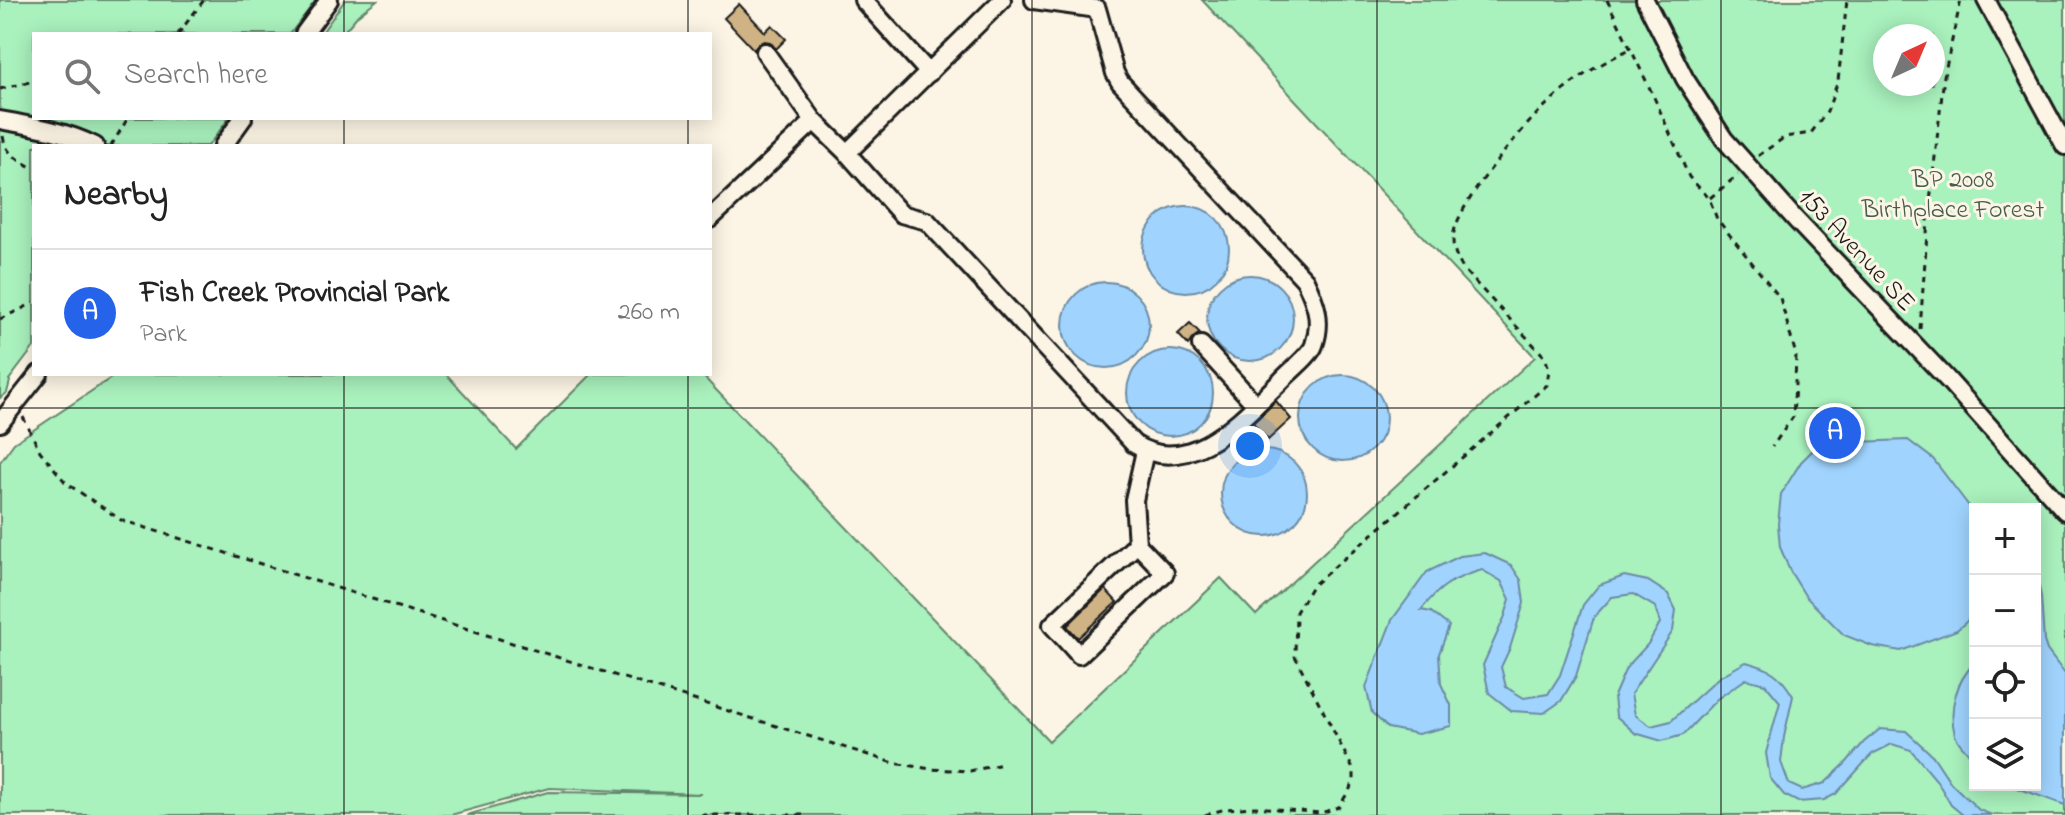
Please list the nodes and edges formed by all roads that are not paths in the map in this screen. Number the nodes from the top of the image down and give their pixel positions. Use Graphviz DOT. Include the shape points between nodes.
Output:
graph roads {
  1 [pos="329,0"];
  2 [pos="863,0"];
  3 [pos="1002,0"];
  4 [pos="1034,0"];
  5 [pos="1645,0"];
  6 [pos="1986,0"];
  7 [pos="1101,4"];
  8 [pos="305,32"];
  9 [pos="765,52"];
  10 [pos="929,73"];
  11 [pos="242,120"];
  12 [pos="814,121"];
  13 [pos="1,128"];
  14 [pos="91,144"];
  15 [pos="224,144"];
  16 [pos="2065,146"];
  17 [pos="847,153"];
  18 [pos="712,217"];
  19 [pos="1201,345"];
  20 [pos="37,376"];
  21 [pos="1256,405"];
  22 [pos="0,423"];
  23 [pos="1145,451"];
  24 [pos="2065,511"];
  25 [pos="1137,544"];
  1 -- 8 [label="street"];
  2 -- 10 [label="street"];
  3 -- 10 [label="street"];
  4 -- 7 [label="street"];
  5 -- 24 [label="street, 153 Avenue SE" via="1685,79 1724,139"];
  6 -- 16 [label="street"];
  7 -- 21 [label="street" via="1120,82 1305,280 1317,305 1314,348"];
  9 -- 12 [label="street"];
  10 -- 17 [label="street"];
  11 -- 15 [label="street"];
  12 -- 17 [label="street"];
  12 -- 18 [label="street"];
  13 -- 14 [label="street" via="53,130"];
  17 -- 23 [label="street" via="901,214 927,221"];
  19 -- 21 [label="street"];
  20 -- 22 [label="street"];
  21 -- 23 [label="street" via="1199,449"];
  23 -- 25 [label="street" via="1134,500"];
  25 -- 25 [label="street" via="1165,573 1079,655 1052,625"];
}
